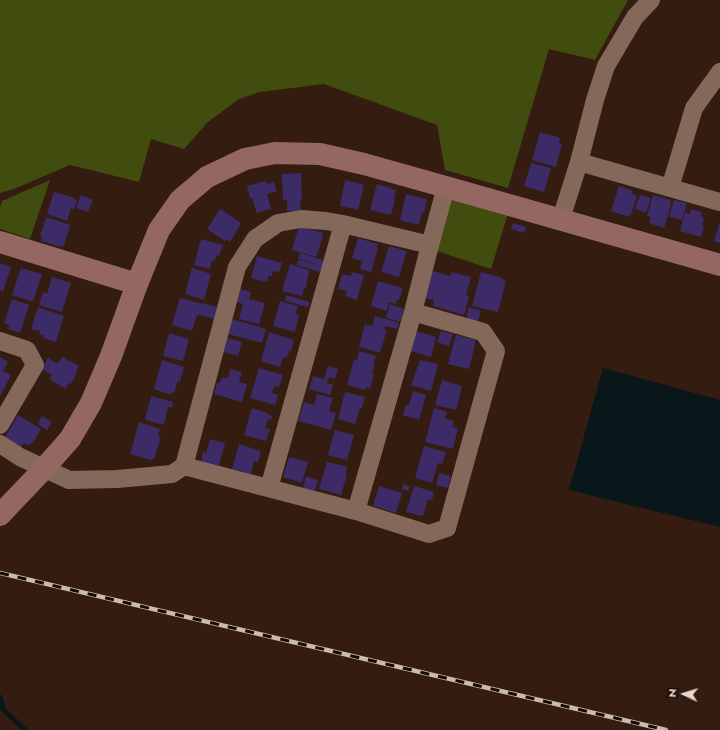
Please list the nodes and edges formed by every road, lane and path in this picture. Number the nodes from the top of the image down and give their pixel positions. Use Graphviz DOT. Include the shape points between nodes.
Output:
graph roads {
  1 [pos="651,0"];
  2 [pos="720,72"];
  3 [pos="579,162"];
  4 [pos="446,187"];
  5 [pos="670,188"];
  6 [pos="720,202"];
  7 [pos="561,220"];
  8 [pos="343,224"];
  9 [pos="0,242"];
  10 [pos="430,245"];
  11 [pos="720,265"];
  12 [pos="137,284"];
  13 [pos="413,312"];
  14 [pos="0,341"];
  15 [pos="0,425"];
  16 [pos="0,444"];
  17 [pos="184,466"];
  18 [pos="269,488"];
  19 [pos="356,511"];
  20 [pos="0,515"];
  1 -- 3 [label="street" via="635,17 606,66"];
  2 -- 5 [label="street" via="694,108"];
  3 -- 5 [label="street"];
  3 -- 7 [label="street"];
  4 -- 7 [label="street"];
  4 -- 10 [label="street"];
  4 -- 12 [label="street" via="320,154 275,153 245,159 207,177 180,200 158,230"];
  5 -- 6 [label="street"];
  7 -- 11 [label="street"];
  8 -- 10 [label="street"];
  8 -- 17 [label="street" via="301,219 278,223 255,239 237,267"];
  8 -- 18 [label="street"];
  9 -- 12 [label="street"];
  10 -- 13 [label="street"];
  12 -- 20 [label="street" via="112,356 92,403 70,439"];
  13 -- 19 [label="street"];
  13 -- 19 [label="street" via="484,332 496,351 447,528 429,534"];
  14 -- 15 [label="street" via="27,350 35,365"];
  16 -- 17 [label="street" via="20,457 69,480 172,474"];
  17 -- 18 [label="street"];
  18 -- 19 [label="street"];
}
